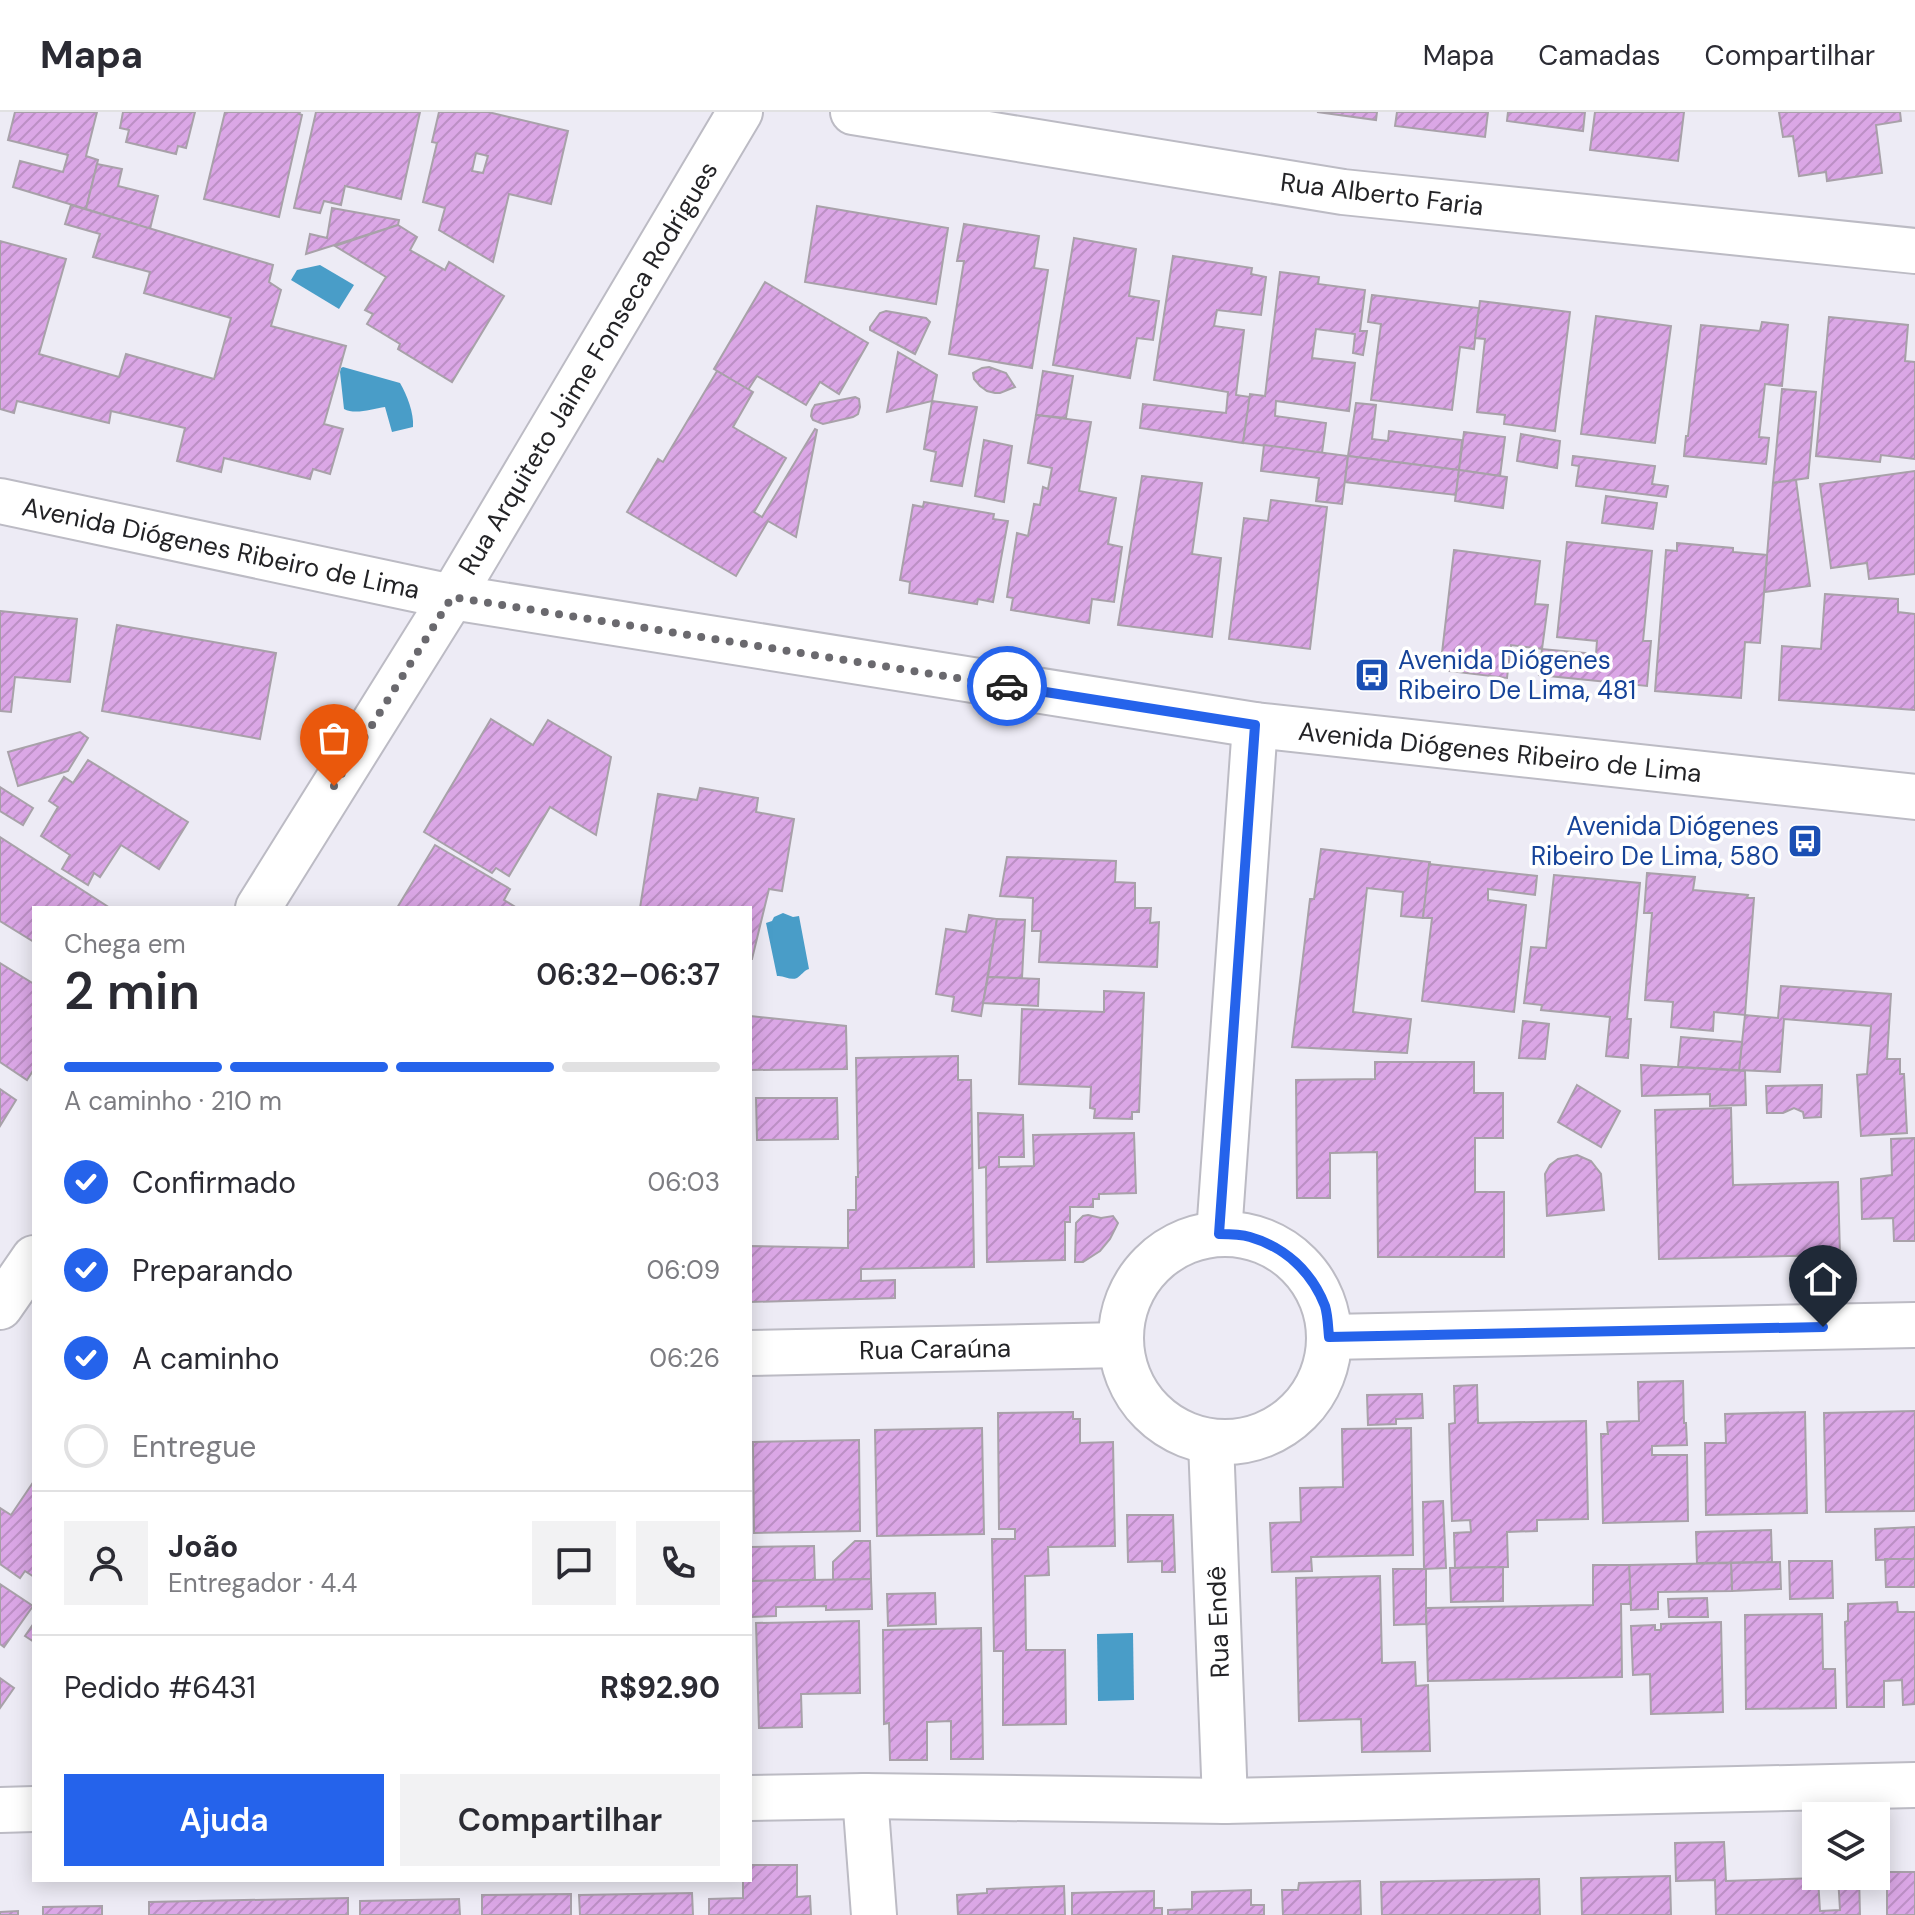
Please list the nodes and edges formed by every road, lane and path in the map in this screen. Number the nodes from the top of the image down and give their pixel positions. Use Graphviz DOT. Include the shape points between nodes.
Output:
graph roads {
  1 [pos="740,112"];
  2 [pos="853,112"];
  3 [pos="1915,251"];
  4 [pos="0,501"];
  5 [pos="452,597"];
  6 [pos="1255,725"];
  7 [pos="1915,797"];
  8 [pos="259,906"];
  9 [pos="1219,1234"];
  10 [pos="32,1261"];
  11 [pos="0,1307"];
  12 [pos="1915,1325"];
  13 [pos="1329,1337"];
  14 [pos="1120,1345"];
  15 [pos="752,1353"];
  16 [pos="1211,1442"];
  17 [pos="1915,1785"];
  18 [pos="865,1796"];
  19 [pos="752,1798"];
  20 [pos="1225,1801"];
  21 [pos="32,1809"];
  22 [pos="0,1810"];
  23 [pos="874,1915"];
  1 -- 5 [label="street, Rua Arquiteto Jaime Fonseca Rodrigues"];
  2 -- 3 [label="street, Rua Alberto Faria" via="1343,192"];
  4 -- 5 [label="street, Avenida Diógenes Ribeiro de Lima"];
  5 -- 6 [label="street, Avenida Diógenes Ribeiro de Lima"];
  5 -- 8 [label="street, Rua Arquiteto Jaime Fonseca Rodrigues"];
  6 -- 7 [label="street, Avenida Diógenes Ribeiro de Lima"];
  6 -- 9 [label="street"];
  9 -- 13 [label="street" via="1248,1236 1297,1262 1315,1283 1326,1309"];
  9 -- 14 [label="street" via="1187,1241 1158,1258 1136,1282 1124,1312"];
  10 -- 11 [label="street"];
  12 -- 13 [label="street"];
  13 -- 16 [label="street" via="1326,1366 1314,1394 1295,1416 1241,1441"];
  14 -- 15 [label="street, Rua Caraúna"];
  14 -- 16 [label="street" via="1139,1399 1159,1420"];
  16 -- 20 [label="street, Rua Endê"];
  17 -- 20 [label="street"];
  18 -- 19 [label="street"];
  18 -- 20 [label="street"];
  18 -- 23 [label="street"];
  21 -- 22 [label="street"];
}
